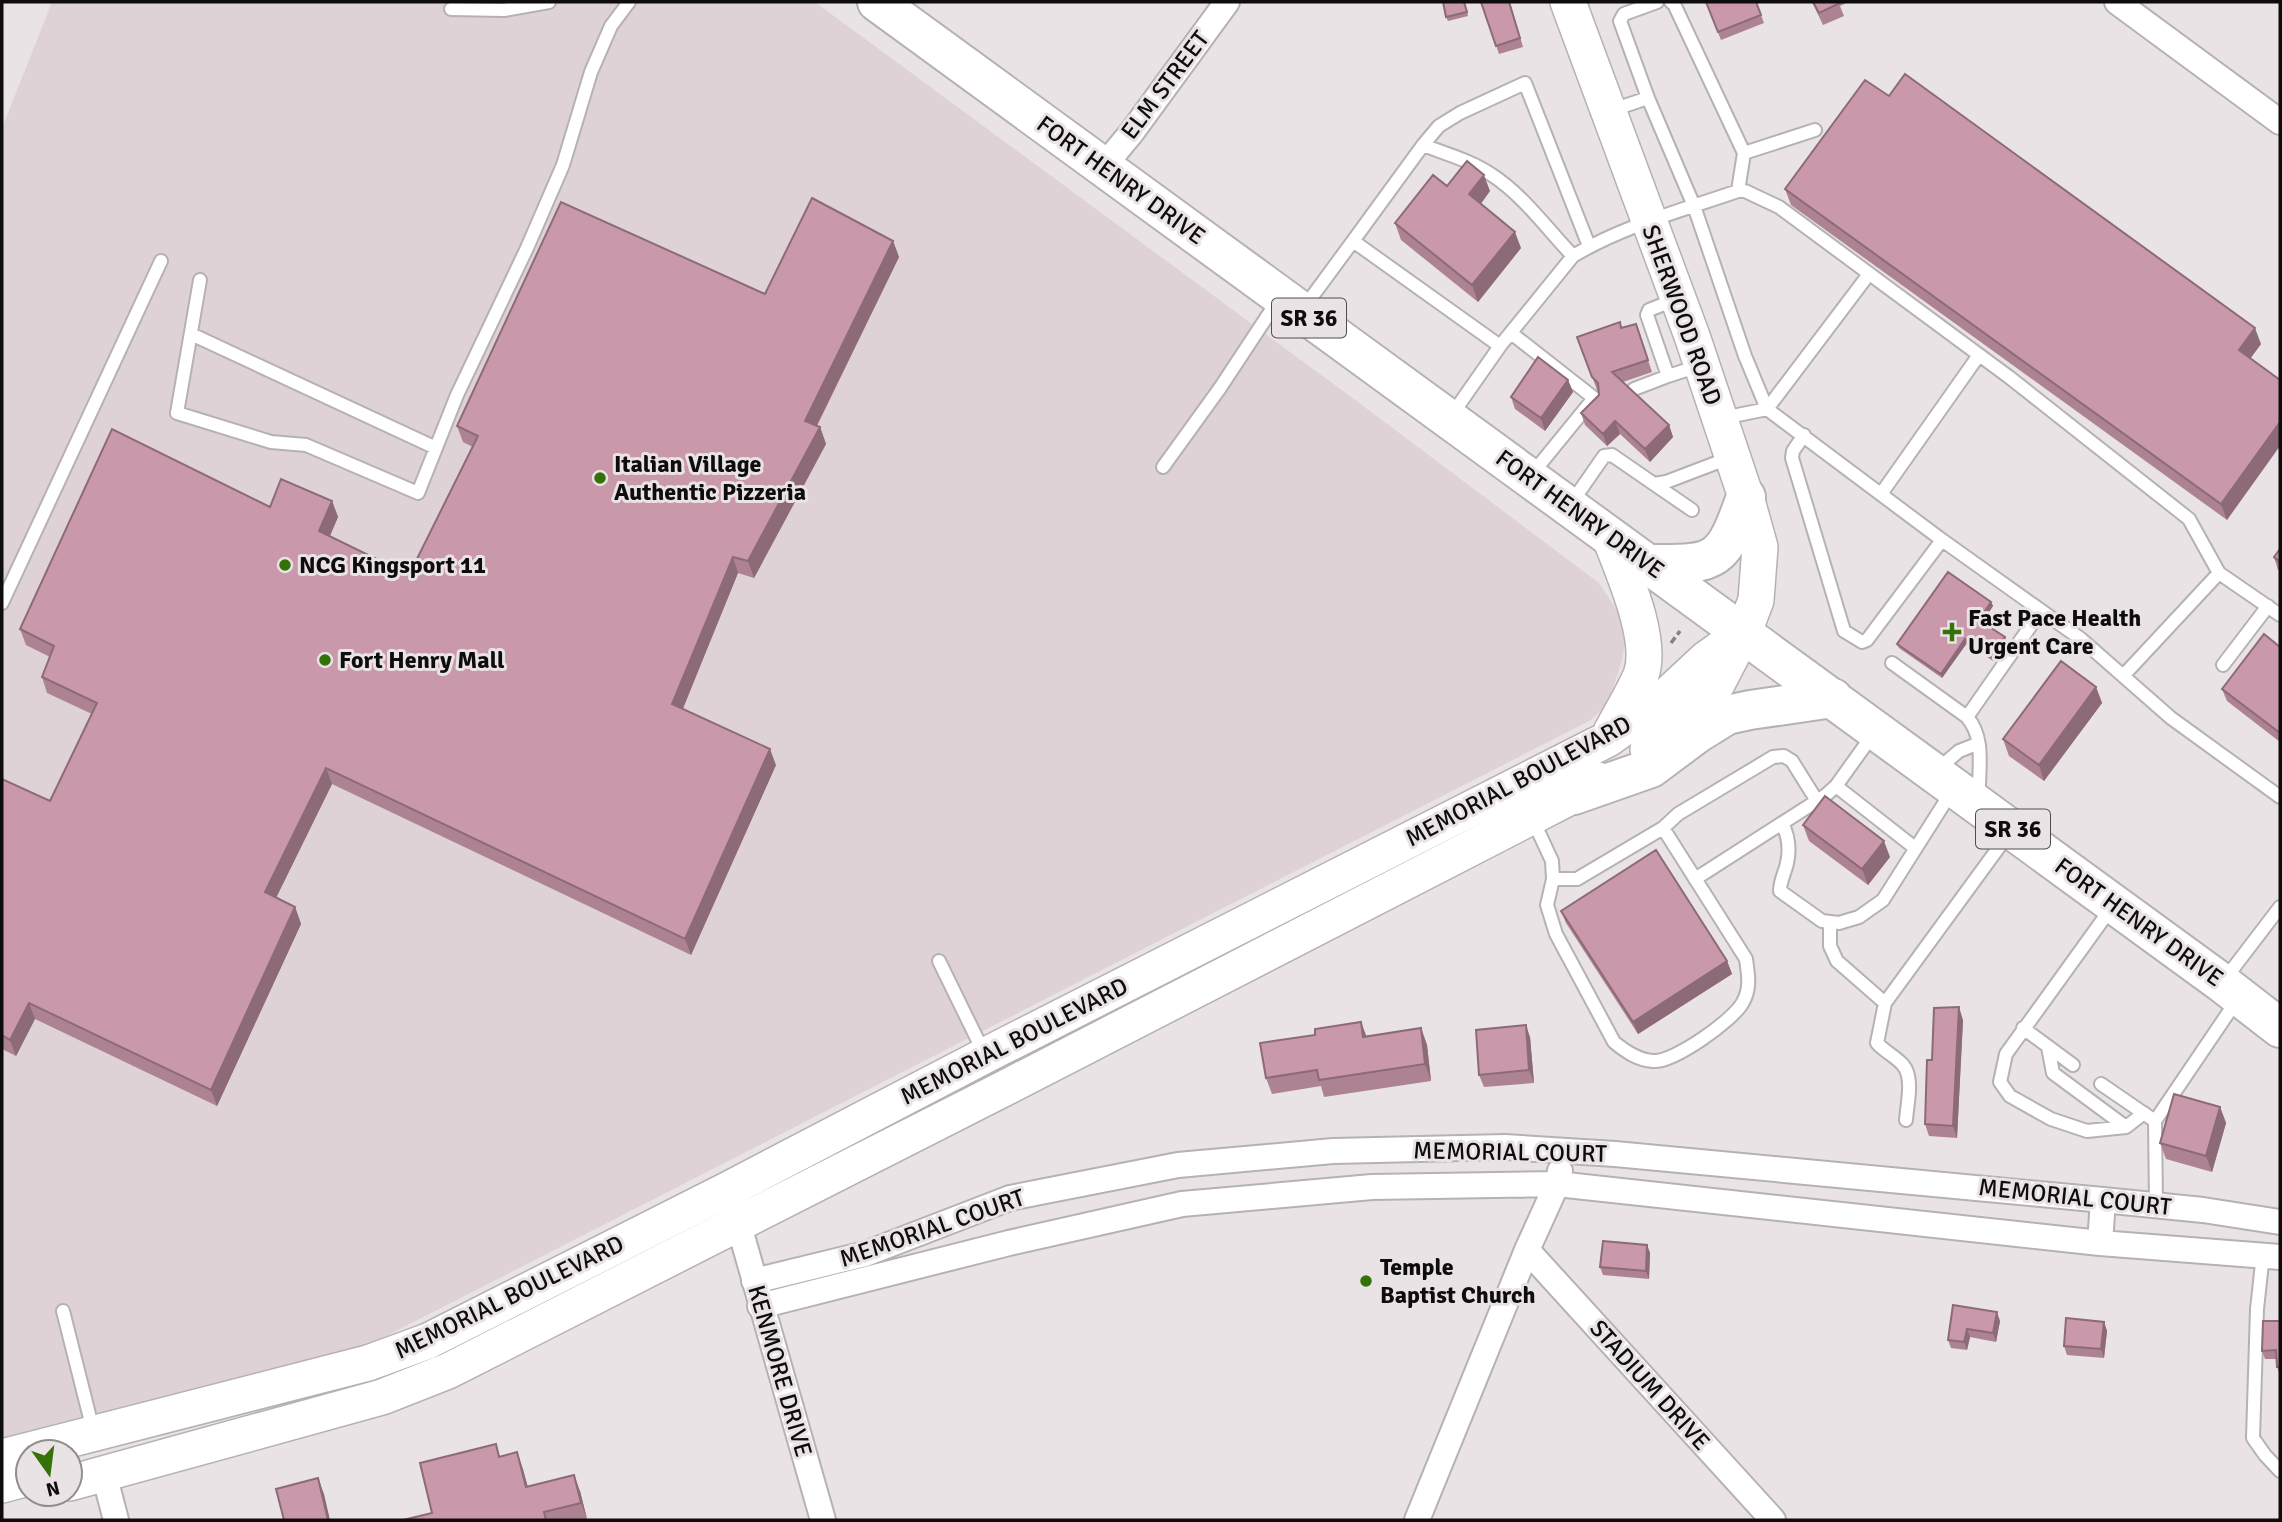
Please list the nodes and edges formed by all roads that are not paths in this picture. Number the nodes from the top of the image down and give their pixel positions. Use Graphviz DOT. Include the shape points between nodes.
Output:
graph roads {
  1 [pos="549,2"];
  2 [pos="629,2"];
  3 [pos="877,2"];
  4 [pos="1227,2"];
  5 [pos="1568,2"];
  6 [pos="1657,2"];
  7 [pos="1671,2"];
  8 [pos="2117,2"];
  9 [pos="451,9"];
  10 [pos="1648,98"];
  11 [pos="1608,111"];
  12 [pos="2280,122"];
  13 [pos="1815,130"];
  14 [pos="1423,145"];
  15 [pos="1744,153"];
  16 [pos="1103,167"];
  17 [pos="1738,191"];
  18 [pos="1694,206"];
  19 [pos="1648,222"];
  20 [pos="1353,241"];
  21 [pos="1589,246"];
  22 [pos="1573,256"];
  23 [pos="161,261"];
  24 [pos="1869,274"];
  25 [pos="200,280"];
  26 [pos="1678,299"];
  27 [pos="1290,305"];
  28 [pos="1511,332"];
  29 [pos="191,334"];
  30 [pos="1500,346"];
  31 [pos="1979,355"];
  32 [pos="1702,365"];
  33 [pos="1668,376"];
  34 [pos="1634,389"];
  35 [pos="1767,409"];
  36 [pos="1449,419"];
  37 [pos="1720,419"];
  38 [pos="1804,435"];
  39 [pos="436,448"];
  40 [pos="1733,457"];
  41 [pos="1163,467"];
  42 [pos="1530,477"];
  43 [pos="1654,484"];
  44 [pos="1881,494"];
  45 [pos="1746,497"];
  46 [pos="1569,506"];
  47 [pos="1692,510"];
  48 [pos="1609,535"];
  49 [pos="1942,540"];
  50 [pos="1650,565"];
  51 [pos="2218,573"];
  52 [pos="2,603"];
  53 [pos="2268,606"];
  54 [pos="2041,611"];
  55 [pos="2280,615"];
  56 [pos="1744,632"];
  57 [pos="1892,663"];
  58 [pos="2223,665"];
  59 [pos="2123,676"];
  60 [pos="1833,698"];
  61 [pos="1968,717"];
  62 [pos="1876,730"];
  63 [pos="1608,739"];
  64 [pos="1977,744"];
  65 [pos="1836,786"];
  66 [pos="1956,788"];
  67 [pos="1574,795"];
  68 [pos="2280,797"];
  69 [pos="1817,801"];
  70 [pos="1532,816"];
  71 [pos="1782,823"];
  72 [pos="1663,828"];
  73 [pos="2012,829"];
  74 [pos="1915,848"];
  75 [pos="1695,879"];
  76 [pos="1553,880"];
  77 [pos="2114,904"];
  78 [pos="2280,907"];
  79 [pos="1830,922"];
  80 [pos="939,961"];
  81 [pos="2231,990"];
  82 [pos="1885,1003"];
  83 [pos="2023,1028"];
  84 [pos="2280,1028"];
  85 [pos="2048,1047"];
  86 [pos="986,1055"];
  87 [pos="2073,1065"];
  88 [pos="2101,1084"];
  89 [pos="1006,1088"];
  90 [pos="2150,1117"];
  91 [pos="1906,1120"];
  92 [pos="2126,1128"];
  93 [pos="1563,1151"];
  94 [pos="1178,1165"];
  95 [pos="1557,1184"];
  96 [pos="2103,1200"];
  97 [pos="1182,1204"];
  98 [pos="2156,1205"];
  99 [pos="734,1206"];
  100 [pos="2280,1222"];
  101 [pos="2100,1243"];
  102 [pos="1527,1250"];
  103 [pos="2271,1256"];
  104 [pos="754,1281"];
  105 [pos="761,1306"];
  106 [pos="63,1311"];
  107 [pos="318,1375"];
  108 [pos="94,1433"];
  109 [pos="84,1452"];
  110 [pos="2,1457"];
  111 [pos="2280,1471"];
  112 [pos="104,1474"];
  113 [pos="84,1479"];
  114 [pos="1768,1518"];
  115 [pos="116,1520"];
  116 [pos="823,1520"];
  117 [pos="1417,1520"];
  1 -- 9 [label="lane" via="503,10"];
  2 -- 39 [label="lane" via="611,26 591,72 563,165"];
  3 -- 16 [label="main road, FORT HENRY DRIVE / SR 36"];
  4 -- 16 [label="street, ELM STREET"];
  5 -- 11 [label="main road, SHERWOOD ROAD"];
  6 -- 10 [label="lane" via="1624,14 1620,21"];
  7 -- 15 [label="lane"];
  8 -- 12 [label="street"];
  10 -- 11 [label="lane"];
  10 -- 18 [label="lane"];
  11 -- 19 [label="main road, SHERWOOD ROAD"];
  13 -- 15 [label="lane"];
  14 -- 20 [label="lane"];
  14 -- 21 [label="lane" via="1439,126 1460,113 1525,83"];
  14 -- 22 [label="lane" via="1494,176"];
  15 -- 17 [label="lane"];
  16 -- 27 [label="main road, FORT HENRY DRIVE / SR 36"];
  17 -- 18 [label="lane"];
  17 -- 24 [label="lane" via="1779,207"];
  18 -- 19 [label="lane"];
  18 -- 35 [label="lane"];
  19 -- 21 [label="lane"];
  19 -- 26 [label="main road, SHERWOOD ROAD"];
  20 -- 27 [label="lane"];
  20 -- 30 [label="lane"];
  21 -- 22 [label="lane"];
  22 -- 28 [label="lane"];
  23 -- 52 [label="lane"];
  24 -- 31 [label="lane"];
  24 -- 35 [label="lane"];
  25 -- 29 [label="lane"];
  26 -- 32 [label="main road, SHERWOOD ROAD"];
  26 -- 33 [label="lane" via="1649,310 1647,315"];
  27 -- 36 [label="main road, FORT HENRY DRIVE / SR 36"];
  27 -- 41 [label="lane" via="1220,388"];
  28 -- 30 [label="lane"];
  28 -- 42 [label="lane" via="1594,398"];
  29 -- 39 [label="lane"];
  29 -- 39 [label="lane" via="177,413 271,442 306,445 418,494"];
  30 -- 36 [label="lane"];
  31 -- 44 [label="lane"];
  31 -- 51 [label="lane" via="2189,519"];
  32 -- 33 [label="lane"];
  32 -- 37 [label="main road, SHERWOOD ROAD"];
  33 -- 34 [label="lane"];
  35 -- 37 [label="lane"];
  35 -- 38 [label="lane"];
  36 -- 42 [label="main road, FORT HENRY DRIVE / SR 36"];
  37 -- 40 [label="main road, SHERWOOD ROAD"];
  38 -- 44 [label="lane"];
  38 -- 49 [label="lane" via="1792,458 1844,631 1862,642 1867,640"];
  40 -- 43 [label="lane"];
  40 -- 45 [label="main road, SHERWOOD ROAD"];
  42 -- 46 [label="main road, FORT HENRY DRIVE / SR 36"];
  43 -- 46 [label="lane" via="1612,455 1604,456"];
  43 -- 47 [label="lane"];
  44 -- 49 [label="lane"];
  45 -- 50 [label="main road" via="1730,540 1711,559"];
  45 -- 56 [label="main road, SHERWOOD ROAD" via="1760,547 1756,600"];
  46 -- 48 [label="main road, FORT HENRY DRIVE / SR 36"];
  48 -- 50 [label="main road, FORT HENRY DRIVE / SR 36"];
  48 -- 63 [label="main road" via="1644,643 1642,673"];
  49 -- 54 [label="lane"];
  50 -- 56 [label="main road, FORT HENRY DRIVE / SR 36"];
  51 -- 53 [label="lane"];
  51 -- 59 [label="lane"];
  53 -- 55 [label="lane"];
  53 -- 58 [label="lane"];
  54 -- 59 [label="lane"];
  54 -- 61 [label="lane"];
  56 -- 60 [label="main road, FORT HENRY DRIVE / SR 36"];
  56 -- 63 [label="main road, MEMORIAL BOULEVARD"];
  56 -- 67 [label="main road, MEMORIAL BOULEVARD" via="1717,684 1673,731"];
  57 -- 61 [label="lane"];
  59 -- 68 [label="lane" via="2171,718"];
  60 -- 62 [label="main road, FORT HENRY DRIVE / SR 36"];
  60 -- 67 [label="main road" via="1727,715 1651,768"];
  61 -- 64 [label="lane" via="1977,729"];
  62 -- 65 [label="lane"];
  62 -- 66 [label="main road, FORT HENRY DRIVE / SR 36"];
  63 -- 86 [label="main road, MEMORIAL BOULEVARD"];
  64 -- 66 [label="lane" via="1956,753"];
  64 -- 66 [label="lane" via="1979,775"];
  65 -- 69 [label="lane"];
  65 -- 74 [label="lane"];
  66 -- 73 [label="main road, FORT HENRY DRIVE / SR 36"];
  66 -- 74 [label="lane"];
  67 -- 70 [label="main road, MEMORIAL BOULEVARD"];
  69 -- 71 [label="lane"];
  69 -- 72 [label="lane" via="1792,761 1773,757 1678,814"];
  70 -- 76 [label="lane" via="1552,861"];
  70 -- 89 [label="main road, MEMORIAL BOULEVARD"];
  71 -- 75 [label="lane"];
  71 -- 79 [label="lane" via="1788,862 1780,891"];
  72 -- 75 [label="lane"];
  72 -- 76 [label="lane" via="1577,879"];
  73 -- 77 [label="main road, FORT HENRY DRIVE / SR 36"];
  73 -- 82 [label="lane"];
  74 -- 79 [label="lane" via="1882,901 1859,917"];
  75 -- 76 [label="lane" via="1746,959 1749,982 1732,1017 1680,1053 1655,1062 1628,1054 1614,1042 1599,1017 1556,934 1547,905"];
  77 -- 81 [label="main road, FORT HENRY DRIVE / SR 36"];
  77 -- 83 [label="lane"];
  78 -- 81 [label="lane"];
  79 -- 82 [label="lane" via="1830,946 1837,961"];
  80 -- 86 [label="lane"];
  81 -- 84 [label="main road, FORT HENRY DRIVE / SR 36"];
  81 -- 90 [label="lane"];
  82 -- 91 [label="lane" via="1877,1043 1909,1074"];
  83 -- 85 [label="lane"];
  83 -- 92 [label="lane" via="2006,1054 2000,1082 2010,1096 2051,1119 2087,1131"];
  85 -- 87 [label="lane"];
  85 -- 92 [label="lane" via="2053,1073"];
  86 -- 89 [label="main road"];
  86 -- 99 [label="main road, MEMORIAL BOULEVARD"];
  88 -- 90 [label="lane"];
  89 -- 99 [label="main road, MEMORIAL BOULEVARD"];
  90 -- 92 [label="lane"];
  90 -- 98 [label="lane"];
  93 -- 94 [label="street, MEMORIAL COURT" via="1505,1147 1333,1151"];
  93 -- 95 [label="street"];
  93 -- 96 [label="street, MEMORIAL COURT"];
  94 -- 97 [label="street"];
  94 -- 104 [label="street, MEMORIAL COURT" via="1010,1198 865,1254"];
  95 -- 97 [label="street, MEMORIAL COURT" via="1372,1187"];
  95 -- 101 [label="street, MEMORIAL COURT"];
  95 -- 102 [label="street"];
  96 -- 98 [label="street, MEMORIAL COURT"];
  96 -- 101 [label="street"];
  97 -- 105 [label="street, MEMORIAL COURT"];
  98 -- 100 [label="street, MEMORIAL COURT"];
  99 -- 104 [label="street, KENMORE DRIVE"];
  99 -- 107 [label="main road, MEMORIAL BOULEVARD" via="428,1341"];
  99 -- 112 [label="main road, MEMORIAL BOULEVARD" via="423,1382"];
  101 -- 103 [label="street, MEMORIAL COURT"];
  102 -- 114 [label="street, STADIUM DRIVE"];
  102 -- 117 [label="street"];
  103 -- 111 [label="lane" via="2257,1309 2253,1438"];
  104 -- 105 [label="street, KENMORE DRIVE"];
  105 -- 116 [label="street, KENMORE DRIVE"];
  106 -- 108 [label="lane"];
  107 -- 108 [label="main road, MEMORIAL BOULEVARD"];
  107 -- 112 [label="main road" via="246,1410 129,1442 112,1452"];
  108 -- 109 [label="main road"];
  108 -- 110 [label="main road, MEMORIAL BOULEVARD"];
  112 -- 113 [label="main road, MEMORIAL BOULEVARD"];
  112 -- 115 [label="street"];
}
